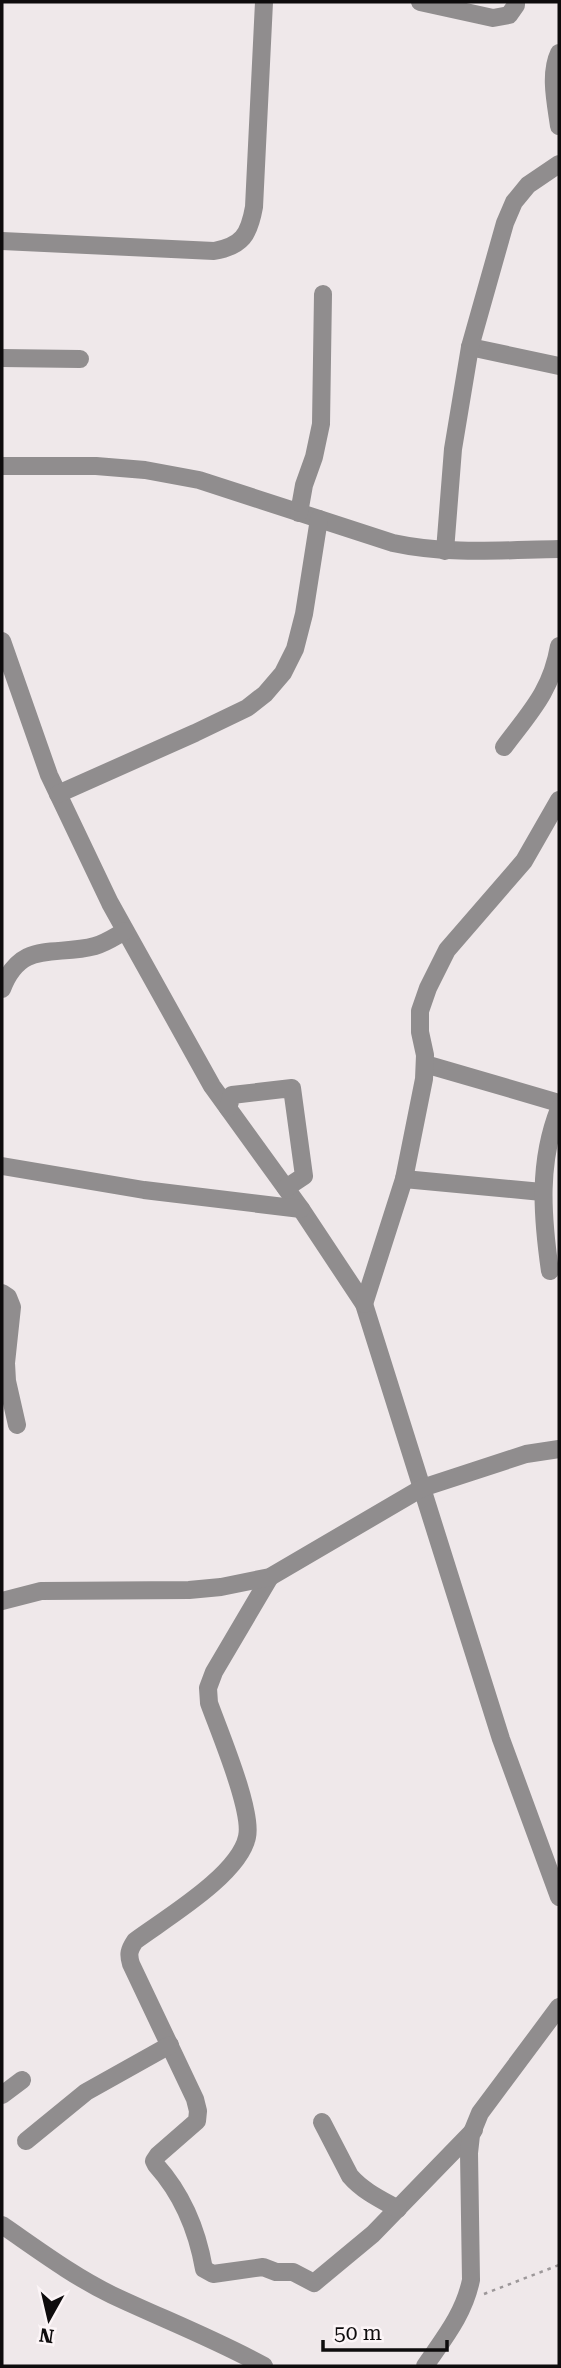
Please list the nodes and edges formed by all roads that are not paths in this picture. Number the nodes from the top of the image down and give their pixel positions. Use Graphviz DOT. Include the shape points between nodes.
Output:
graph roads {
  1 [pos="264,2"];
  2 [pos="420,2"];
  3 [pos="516,2"];
  4 [pos="559,52"];
  5 [pos="559,126"];
  6 [pos="559,164"];
  7 [pos="2,242"];
  8 [pos="323,294"];
  9 [pos="470,347"];
  10 [pos="2,358"];
  11 [pos="80,359"];
  12 [pos="559,366"];
  13 [pos="2,466"];
  14 [pos="299,513"];
  15 [pos="319,519"];
  16 [pos="559,549"];
  17 [pos="445,551"];
  18 [pos="2,641"];
  19 [pos="559,646"];
  20 [pos="504,747"];
  21 [pos="58,794"];
  22 [pos="559,800"];
  23 [pos="125,930"];
  24 [pos="2,989"];
  25 [pos="425,1064"];
  26 [pos="559,1106"];
  27 [pos="228,1108"];
  28 [pos="2,1167"];
  29 [pos="404,1180"];
  30 [pos="286,1188"];
  31 [pos="542,1192"];
  32 [pos="301,1209"];
  33 [pos="551,1271"];
  34 [pos="2,1293"];
  35 [pos="364,1304"];
  36 [pos="17,1425"];
  37 [pos="559,1449"];
  38 [pos="422,1488"];
  39 [pos="270,1577"];
  40 [pos="2,1601"];
  41 [pos="559,1897"];
  42 [pos="559,2007"];
  43 [pos="170,2045"];
  44 [pos="22,2080"];
  45 [pos="2,2095"];
  46 [pos="323,2122"];
  47 [pos="474,2130"];
  48 [pos="26,2141"];
  49 [pos="398,2208"];
  50 [pos="2,2225"];
  51 [pos="264,2366"];
  52 [pos="425,2366"];
  1 -- 7 [label="street" via="254,207 244,238 230,248 214,251"];
  2 -- 3 [label="street" via="493,18 509,15"];
  4 -- 5 [label="street" via="555,75"];
  6 -- 9 [label="street" via="514,202"];
  8 -- 14 [label="street" via="321,424"];
  9 -- 12 [label="street"];
  9 -- 17 [label="street" via="453,449"];
  10 -- 11 [label="street"];
  13 -- 14 [label="street" via="145,470 199,480"];
  14 -- 15 [label="street"];
  15 -- 17 [label="street" via="393,543"];
  15 -- 21 [label="street" via="295,649 265,694 247,708"];
  16 -- 17 [label="street"];
  18 -- 21 [label="street"];
  19 -- 20 [label="street" via="551,680"];
  21 -- 23 [label="street"];
  22 -- 25 [label="street" via="524,861 436,969 420,1011"];
  23 -- 24 [label="street" via="94,946 23,958"];
  23 -- 27 [label="street"];
  25 -- 26 [label="street"];
  25 -- 29 [label="street"];
  26 -- 31 [label="street" via="547,1143"];
  27 -- 30 [label="street"];
  27 -- 30 [label="street" via="232,1095 292,1088 304,1176"];
  28 -- 32 [label="street"];
  29 -- 31 [label="street"];
  29 -- 35 [label="street"];
  30 -- 32 [label="street"];
  31 -- 33 [label="street"];
  32 -- 35 [label="street"];
  34 -- 36 [label="street" via="12,1307 6,1363"];
  35 -- 38 [label="street"];
  37 -- 38 [label="street" via="526,1454"];
  38 -- 39 [label="street"];
  38 -- 41 [label="street" via="505,1752"];
  39 -- 40 [label="street" via="189,1590 41,1591"];
  39 -- 43 [label="street" via="208,1688 209,1703 247,1812 248,1835 225,1874 135,1941 128,1955"];
  42 -- 47 [label="street" via="480,2113"];
  43 -- 48 [label="street" via="86,2092"];
  43 -- 49 [label="street" via="195,2099 197,2121 155,2161 191,2218 208,2272 263,2267 293,2272 314,2283"];
  44 -- 45 [label="street"];
  46 -- 49 [label="street" via="356,2183"];
  47 -- 49 [label="street"];
  47 -- 52 [label="street" via="469,2153 471,2280 467,2300"];
  50 -- 51 [label="street" via="110,2294"];
}
